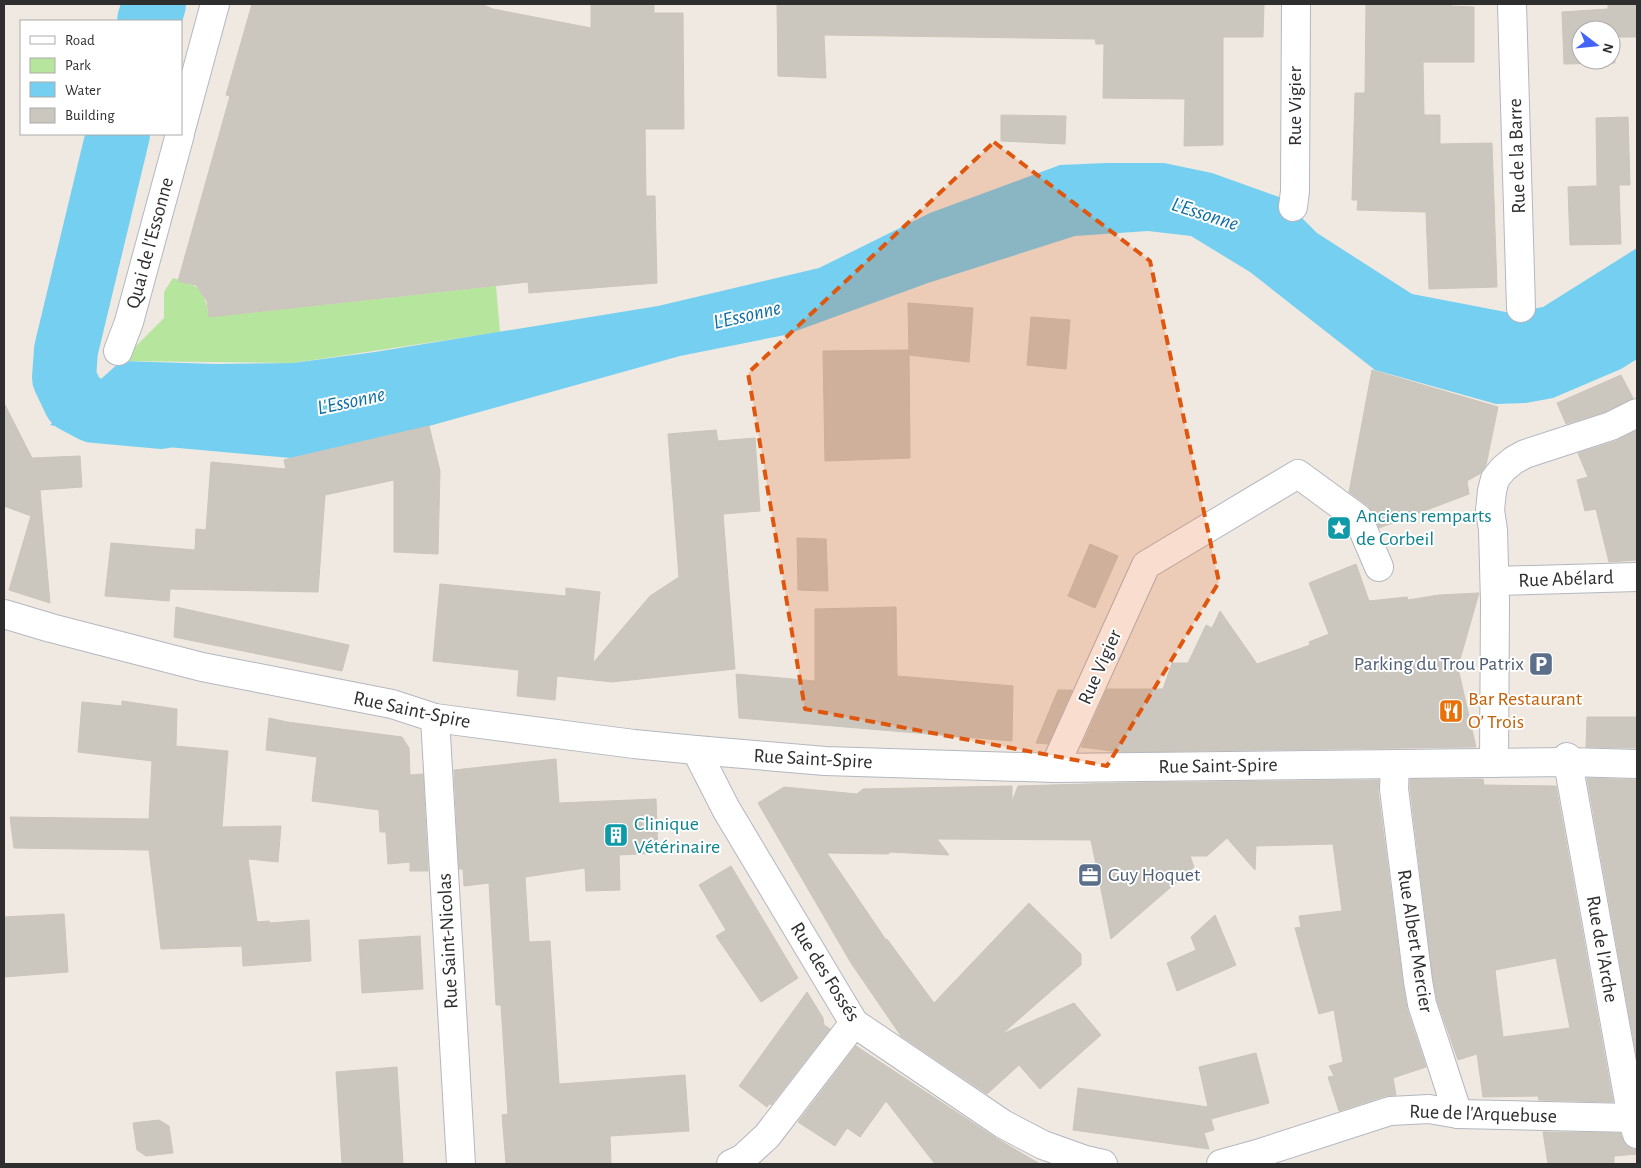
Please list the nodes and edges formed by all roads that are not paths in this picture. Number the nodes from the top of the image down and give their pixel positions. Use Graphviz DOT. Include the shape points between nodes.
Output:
graph roads {
  1 [pos="215,4"];
  2 [pos="1296,4"];
  3 [pos="1512,4"];
  4 [pos="182,125"];
  5 [pos="180,135"];
  6 [pos="1293,207"];
  7 [pos="1521,308"];
  8 [pos="118,351"];
  9 [pos="1637,413"];
  10 [pos="1379,567"];
  11 [pos="1637,577"];
  12 [pos="1495,581"];
  13 [pos="4,614"];
  14 [pos="436,718"];
  15 [pos="696,750"];
  16 [pos="1567,760"];
  17 [pos="1494,763"];
  18 [pos="1395,764"];
  19 [pos="1637,764"];
  20 [pos="1054,768"];
  21 [pos="854,1024"];
  22 [pos="1458,1114"];
  23 [pos="1635,1127"];
  24 [pos="461,1164"];
  25 [pos="731,1164"];
  26 [pos="1103,1164"];
  27 [pos="1221,1164"];
  1 -- 4 [label="street"];
  2 -- 6 [label="street, Rue Vigier"];
  3 -- 7 [label="street, Rue de la Barre"];
  5 -- 8 [label="street, Quai de l'Essonne" via="129,322"];
  9 -- 12 [label="street" via="1611,426 1525,454 1503,469 1495,480 1484,534"];
  10 -- 20 [label="street, Rue Vigier" via="1358,518 1298,474 1146,565"];
  11 -- 12 [label="street, Rue Abélard"];
  12 -- 17 [label="street"];
  13 -- 14 [label="street, Rue Saint-Spire" via="202,667 392,704"];
  14 -- 15 [label="street, Rue Saint-Spire"];
  14 -- 24 [label="street, Rue Saint-Nicolas"];
  15 -- 20 [label="street, Rue Saint-Spire" via="825,761"];
  15 -- 21 [label="street, Rue des Fossés" via="726,809"];
  16 -- 17 [label="street, Rue Saint-Spire"];
  16 -- 19 [label="street, Rue Saint-Spire"];
  16 -- 23 [label="street, Rue de l'Arche"];
  17 -- 18 [label="street, Rue Saint-Spire"];
  18 -- 20 [label="street, Rue Saint-Spire"];
  18 -- 22 [label="street, Rue Albert Mercier" via="1394,789 1422,1004"];
  21 -- 25 [label="street" via="767,1136 742,1159"];
  21 -- 26 [label="street, Rue des Fossés" via="1003,1124 1043,1145"];
  22 -- 23 [label="street, Rue de l'Arquebuse"];
  22 -- 27 [label="street, Rue de l'Arquebuse" via="1428,1109 1390,1111"];
}
